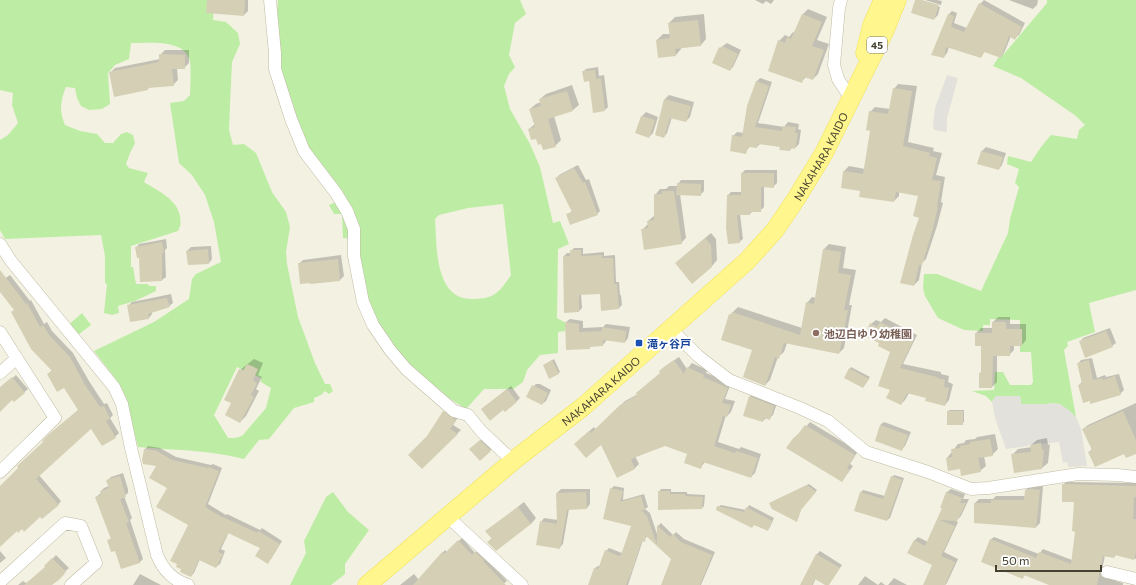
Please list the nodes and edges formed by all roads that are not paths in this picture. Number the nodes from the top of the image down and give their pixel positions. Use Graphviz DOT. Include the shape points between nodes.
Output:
graph roads {
  1 [pos="270,0"];
  2 [pos="841,0"];
  3 [pos="883,0"];
  4 [pos="897,0"];
  5 [pos="853,94"];
  6 [pos="0,244"];
  7 [pos="671,329"];
  8 [pos="0,332"];
  9 [pos="17,358"];
  10 [pos="0,374"];
  11 [pos="512,461"];
  12 [pos="0,472"];
  13 [pos="1136,477"];
  14 [pos="448,517"];
  15 [pos="1107,572"];
  16 [pos="1136,579"];
  17 [pos="0,582"];
  18 [pos="71,585"];
  19 [pos="188,585"];
  20 [pos="366,585"];
  21 [pos="522,585"];
  1 -- 11 [label="street" via="275,69 304,151 336,193 354,229 354,256 363,302 373,325 406,369 454,411 468,415"];
  2 -- 5 [label="street" via="834,65 838,79"];
  3 -- 5 [label="main road, NAKAHARA KAIDO / 45" via="872,25"];
  4 -- 5 [label="main road, NAKAHARA KAIDO / 45"];
  5 -- 7 [label="main road, NAKAHARA KAIDO / 45" via="824,153 775,230 747,261"];
  6 -- 19 [label="street" via="114,387 122,404 157,555 167,573"];
  7 -- 11 [label="main road, NAKAHARA KAIDO / 45" via="584,406"];
  7 -- 13 [label="street" via="698,356 729,380 828,421 866,452 971,489 1078,474"];
  8 -- 9 [label="street"];
  9 -- 10 [label="street"];
  9 -- 12 [label="street" via="54,418"];
  11 -- 14 [label="main road, NAKAHARA KAIDO / 45"];
  14 -- 20 [label="main road, NAKAHARA KAIDO / 45"];
  14 -- 21 [label="street"];
  15 -- 16 [label="street"];
  17 -- 18 [label="street" via="65,523 81,526 96,563"];
}
